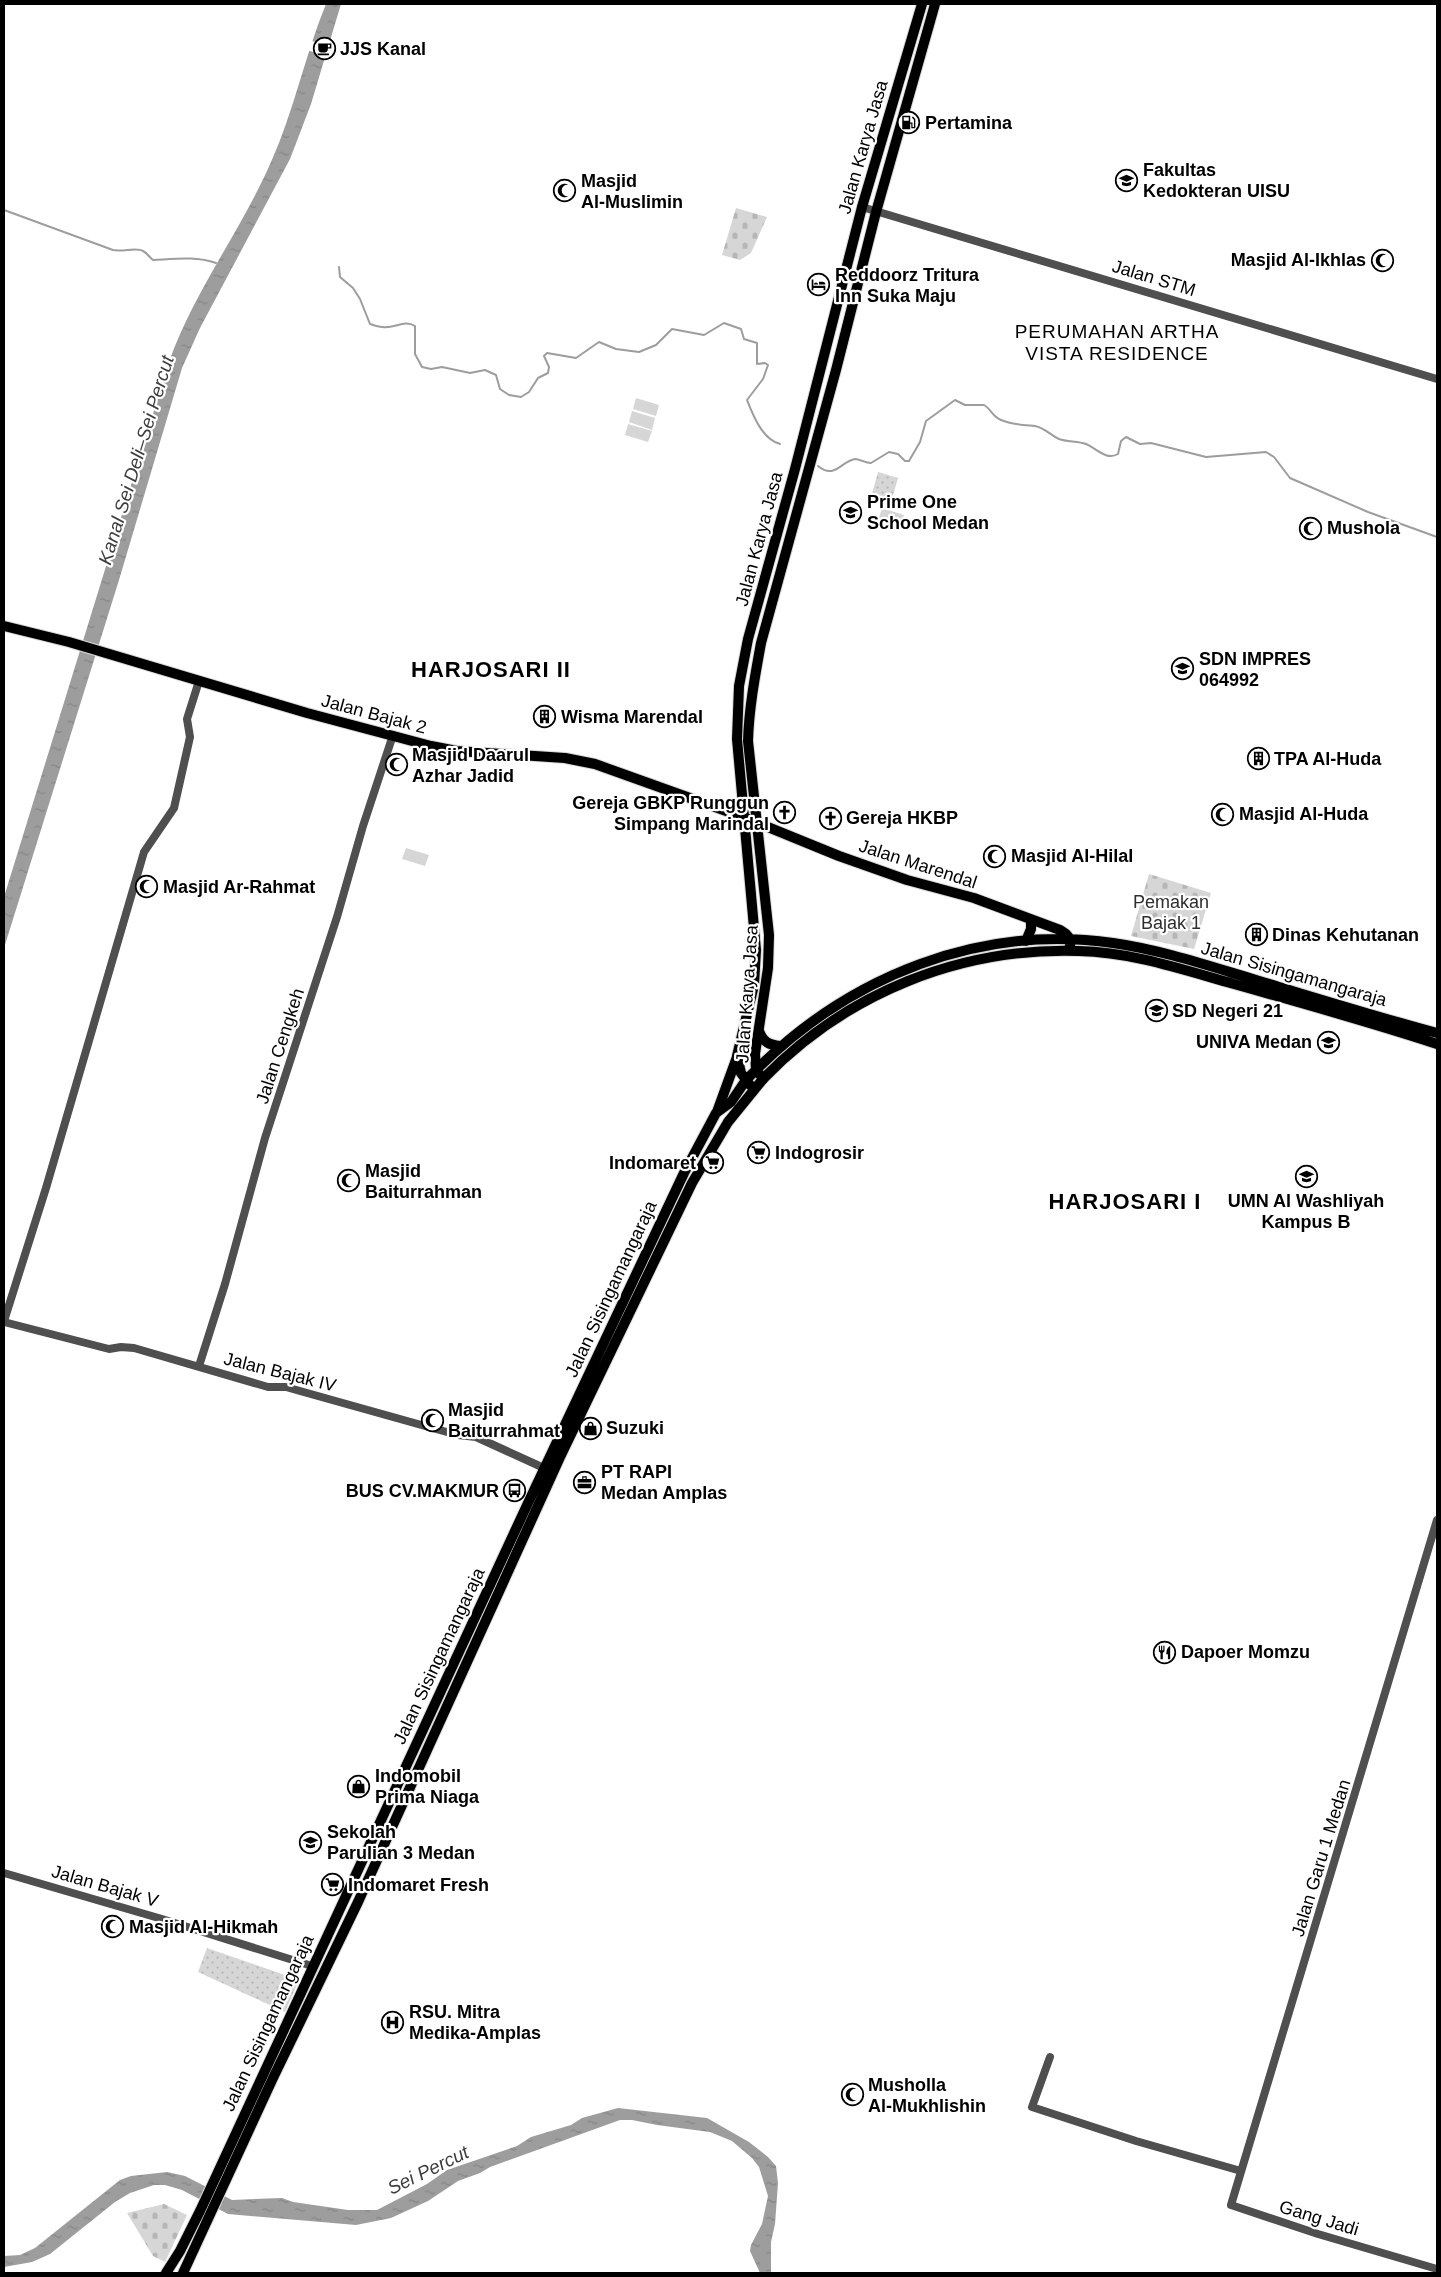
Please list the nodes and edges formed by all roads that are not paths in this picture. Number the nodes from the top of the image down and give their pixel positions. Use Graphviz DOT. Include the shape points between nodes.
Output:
graph roads {
  1 [pos="922,4"];
  2 [pos="935,4"];
  3 [pos="862,207"];
  4 [pos="876,212"];
  5 [pos="1437,379"];
  6 [pos="779,525"];
  7 [pos="792,528"];
  8 [pos="4,626"];
  9 [pos="199,681"];
  10 [pos="393,735"];
  11 [pos="744,817"];
  12 [pos="756,822"];
  13 [pos="1031,920"];
  14 [pos="1026,942"];
  15 [pos="1070,945"];
  16 [pos="1081,946"];
  17 [pos="759,1031"];
  18 [pos="1437,1033"];
  19 [pos="1437,1044"];
  20 [pos="780,1046"];
  21 [pos="737,1056"];
  22 [pos="756,1070"];
  23 [pos="763,1079"];
  24 [pos="746,1080"];
  25 [pos="754,1089"];
  26 [pos="716,1113"];
  27 [pos="4,1322"];
  28 [pos="198,1366"];
  29 [pos="544,1468"];
  30 [pos="1437,1520"];
  31 [pos="4,1873"];
  32 [pos="312,1966"];
  33 [pos="1050,2057"];
  34 [pos="1242,2171"];
  35 [pos="1231,2205"];
  36 [pos="180,2251"];
  37 [pos="194,2251"];
  38 [pos="1437,2269"];
  39 [pos="166,2273"];
  40 [pos="173,2273"];
  41 [pos="183,2273"];
  42 [pos="191,2273"];
  1 -- 3 [label="main road, Jalan Karya Jasa"];
  2 -- 4 [label="main road, Jalan Karya Jasa"];
  3 -- 4 [label="street, Jalan STM"];
  3 -- 6 [label="main road, Jalan Karya Jasa"];
  4 -- 5 [label="street, Jalan STM"];
  4 -- 7 [label="main road, Jalan Karya Jasa"];
  6 -- 7 [label="main road"];
  6 -- 11 [label="main road, Jalan Karya Jasa" via="748,639 739,686 736,739"];
  7 -- 12 [label="main road, Jalan Karya Jasa" via="761,643 749,713 748,742"];
  8 -- 9 [label="main road, Jalan Bajak 2"];
  9 -- 10 [label="main road, Jalan Bajak 2"];
  9 -- 27 [label="street" via="187,719 190,737 174,808 144,852"];
  10 -- 11 [label="main road, Jalan Bajak 2" via="456,751 565,758 595,764"];
  10 -- 28 [label="street, Jalan Cengkeh" via="265,1138"];
  11 -- 12 [label="main road, Jalan Marendal"];
  11 -- 21 [label="main road, Jalan Karya Jasa" via="756,966"];
  12 -- 13 [label="main road, Jalan Marendal" via="907,880 974,898"];
  12 -- 17 [label="main road, Jalan Karya Jasa" via="769,935"];
  13 -- 14 [label="main road"];
  13 -- 15 [label="main road, Jalan Marendal" via="1066,934"];
  14 -- 15 [label="main road, Jalan Sisingamangaraja"];
  14 -- 20 [label="main road, Jalan Sisingamangaraja" via="981,947 915,965 835,1005"];
  15 -- 16 [label="main road, Jalan Sisingamangaraja"];
  15 -- 23 [label="main road, Jalan Sisingamangaraja" via="996,956 936,970 887,989 833,1019"];
  16 -- 18 [label="main road, Jalan Sisingamangaraja" via="1126,945"];
  16 -- 19 [label="main road, Jalan Sisingamangaraja" via="1170,966"];
  17 -- 20 [label="main road" via="764,1041 771,1046"];
  17 -- 22 [label="main road, Jalan Karya Jasa"];
  20 -- 22 [label="main road, Jalan Sisingamangaraja"];
  21 -- 24 [label="main road, Jalan Karya Jasa"];
  21 -- 26 [label="main road"];
  22 -- 23 [label="main road, Jalan Karya Jasa"];
  22 -- 24 [label="main road, Jalan Sisingamangaraja"];
  23 -- 25 [label="main road, Jalan Sisingamangaraja"];
  24 -- 25 [label="main road, Jalan Karya Jasa"];
  24 -- 26 [label="main road, Jalan Sisingamangaraja" via="731,1102"];
  25 -- 37 [label="main road, Jalan Sisingamangaraja" via="724,1128 692,1183 561,1455 358,1902"];
  26 -- 29 [label="main road, Jalan Sisingamangaraja" via="684,1173"];
  27 -- 28 [label="street, Jalan Bajak IV" via="109,1349 134,1348"];
  28 -- 29 [label="street, Jalan Bajak IV" via="268,1387 286,1387 458,1435 476,1437"];
  29 -- 32 [label="main road, Jalan Sisingamangaraja"];
  30 -- 34 [label="street, Jalan Garu 1 Medan"];
  31 -- 32 [label="street, Jalan Bajak V"];
  32 -- 36 [label="main road, Jalan Sisingamangaraja"];
  33 -- 34 [label="street" via="1032,2107"];
  34 -- 35 [label="street, Jalan Garu 1 Medan"];
  35 -- 38 [label="street, Gang Jadi"];
  36 -- 39 [label="main road"];
  36 -- 40 [label="main road"];
  37 -- 41 [label="main road"];
  37 -- 42 [label="main road"];
}
